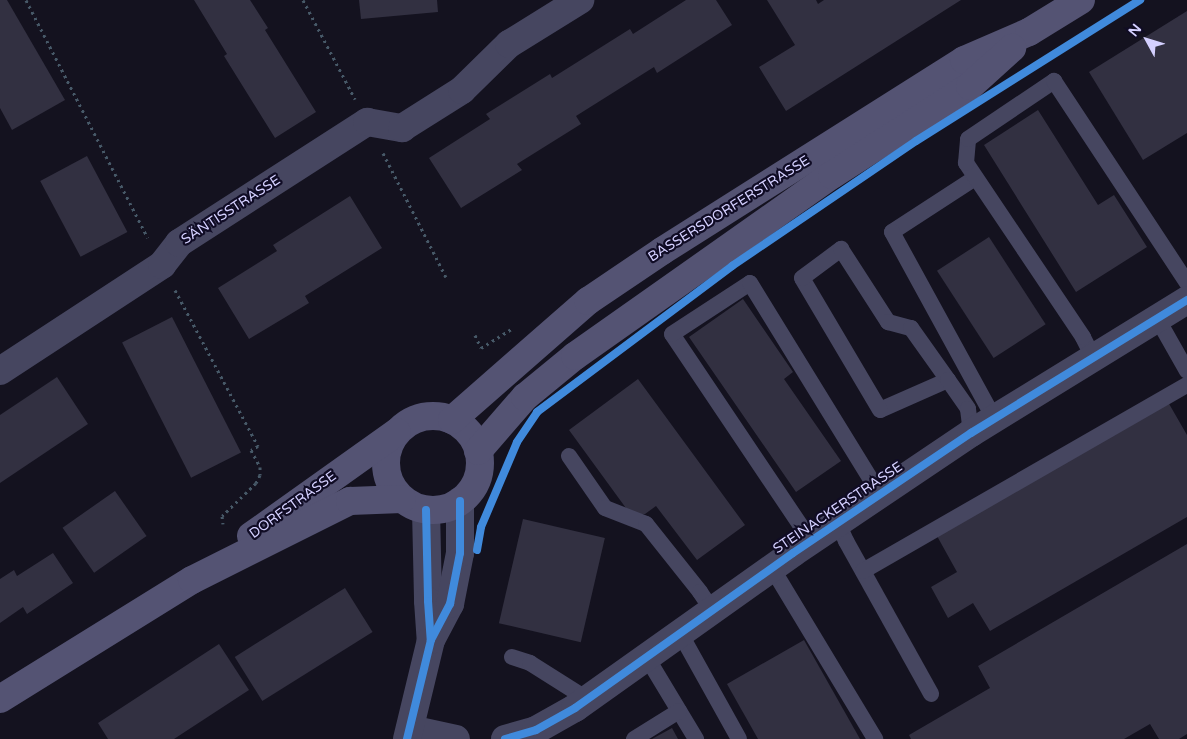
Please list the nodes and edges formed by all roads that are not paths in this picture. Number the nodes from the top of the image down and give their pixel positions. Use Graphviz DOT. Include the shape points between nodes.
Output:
graph roads {
  1 [pos="580,0"];
  2 [pos="1081,0"];
  3 [pos="1030,32"];
  4 [pos="976,178"];
  5 [pos="1187,283"];
  6 [pos="1187,300"];
  7 [pos="1157,318"];
  8 [pos="1093,357"];
  9 [pos="0,371"];
  10 [pos="1187,371"];
  11 [pos="948,380"];
  12 [pos="1187,386"];
  13 [pos="994,418"];
  14 [pos="452,420"];
  15 [pos="397,432"];
  16 [pos="971,433"];
  17 [pos="478,451"];
  18 [pos="569,456"];
  19 [pos="880,494"];
  20 [pos="460,501"];
  21 [pos="414,504"];
  22 [pos="838,523"];
  23 [pos="811,541"];
  24 [pos="772,568"];
  25 [pos="863,571"];
  26 [pos="192,580"];
  27 [pos="712,610"];
  28 [pos="680,633"];
  29 [pos="431,640"];
  30 [pos="646,656"];
  31 [pos="512,657"];
  32 [pos="931,694"];
  33 [pos="0,698"];
  34 [pos="587,700"];
  35 [pos="679,711"];
  36 [pos="408,734"];
  37 [pos="538,734"];
  38 [pos="456,739"];
  39 [pos="506,739"];
  40 [pos="634,739"];
  41 [pos="696,739"];
  42 [pos="739,739"];
  43 [pos="875,739"];
  1 -- 9 [label="street, SÄNTISSTRASSE" via="509,44 462,90 402,128 367,122 179,243 162,265"];
  2 -- 3 [label="main road, BASSERSDORFERSTRASSE"];
  3 -- 14 [label="main road, BASSERSDORFERSTRASSE" via="964,60 662,250 588,301"];
  3 -- 17 [label="main road, BASSERSDORFERSTRASSE" via="970,86 832,175 575,356 524,397"];
  4 -- 5 [label="lane" via="966,163 968,139 1054,81"];
  4 -- 8 [label="lane" via="1083,337"];
  4 -- 13 [label="lane" via="892,232"];
  6 -- 7 [label="street, STEINACKERSTRASSE"];
  7 -- 8 [label="street, STEINACKERSTRASSE"];
  7 -- 10 [label="lane"];
  8 -- 13 [label="street, STEINACKERSTRASSE"];
  11 -- 11 [label="lane" via="911,328 888,322 841,249 802,278 880,410"];
  11 -- 16 [label="lane" via="968,409"];
  12 -- 25 [label="lane"];
  13 -- 16 [label="street, STEINACKERSTRASSE"];
  14 -- 15 [label="main road" via="440,416 416,418"];
  14 -- 17 [label="main road" via="473,438"];
  15 -- 21 [label="main road" via="386,454 385,466 390,484"];
  15 -- 26 [label="main road, DORFSTRASSE"];
  16 -- 19 [label="street, STEINACKERSTRASSE"];
  17 -- 20 [label="main road" via="477,479"];
  18 -- 27 [label="lane" via="604,508 646,524"];
  19 -- 22 [label="street, STEINACKERSTRASSE"];
  19 -- 23 [label="lane" via="750,283 672,334"];
  20 -- 21 [label="main road" via="438,510"];
  20 -- 29 [label="street" via="460,553 450,604"];
  21 -- 26 [label="main road, DORFSTRASSE" via="350,501"];
  21 -- 29 [label="street"];
  22 -- 23 [label="street, STEINACKERSTRASSE"];
  22 -- 25 [label="lane"];
  23 -- 24 [label="street, STEINACKERSTRASSE"];
  24 -- 27 [label="street, STEINACKERSTRASSE"];
  24 -- 43 [label="lane"];
  25 -- 32 [label="lane"];
  26 -- 33 [label="main road, DORFSTRASSE"];
  27 -- 28 [label="street, STEINACKERSTRASSE"];
  28 -- 30 [label="street, STEINACKERSTRASSE"];
  28 -- 42 [label="lane"];
  29 -- 36 [label="street"];
  30 -- 34 [label="street, STEINACKERSTRASSE"];
  30 -- 35 [label="lane"];
  31 -- 34 [label="lane" via="530,663"];
  34 -- 37 [label="street, STEINACKERSTRASSE"];
  35 -- 40 [label="lane"];
  35 -- 41 [label="lane"];
  36 -- 38 [label="street"];
  37 -- 39 [label="street, STEINACKERSTRASSE"];
}
